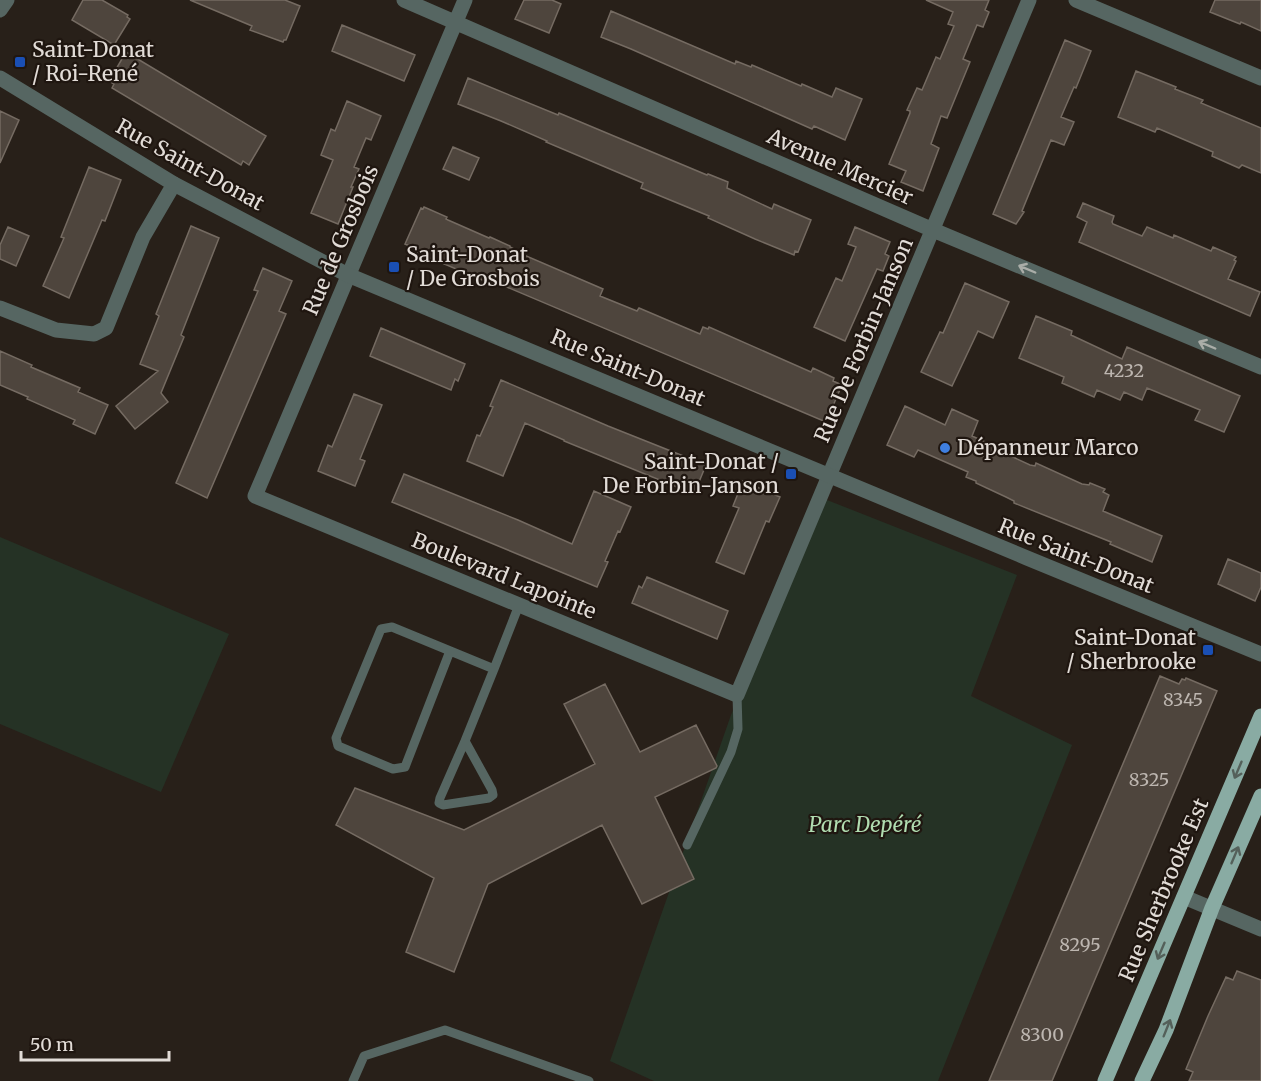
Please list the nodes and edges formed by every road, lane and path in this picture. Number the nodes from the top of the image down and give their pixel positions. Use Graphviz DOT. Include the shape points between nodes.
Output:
graph roads {
  1 [pos="7,0"];
  2 [pos="404,0"];
  3 [pos="465,0"];
  4 [pos="1029,0"];
  5 [pos="1076,0"];
  6 [pos="0,10"];
  7 [pos="456,22"];
  8 [pos="0,78"];
  9 [pos="1261,78"];
  10 [pos="174,184"];
  11 [pos="933,230"];
  12 [pos="348,275"];
  13 [pos="0,308"];
  14 [pos="1261,367"];
  15 [pos="829,475"];
  16 [pos="255,496"];
  17 [pos="519,605"];
  18 [pos="450,651"];
  19 [pos="1261,654"];
  20 [pos="494,669"];
  21 [pos="737,695"];
  22 [pos="1261,716"];
  23 [pos="465,741"];
  24 [pos="1261,796"];
  25 [pos="687,845"];
  26 [pos="1184,897"];
  27 [pos="1212,908"];
  28 [pos="1261,929"];
  29 [pos="353,1081"];
  30 [pos="589,1081"];
  31 [pos="1105,1081"];
  32 [pos="1142,1081"];
  1 -- 6 [label="street"];
  2 -- 7 [label="street, Avenue Mercier"];
  3 -- 7 [label="street, Rue de Grosbois"];
  4 -- 11 [label="street, Rue De Forbin-Janson"];
  5 -- 9 [label="street"];
  7 -- 11 [label="street, Avenue Mercier"];
  7 -- 12 [label="street, Rue de Grosbois"];
  8 -- 10 [label="street, Rue Saint-Donat"];
  10 -- 12 [label="street, Rue Saint-Donat"];
  10 -- 13 [label="street" via="143,237 106,328 94,334 56,330"];
  14 -- 11 [label="street, Avenue Mercier, one-way"];
  11 -- 15 [label="street, Rue De Forbin-Janson"];
  12 -- 15 [label="street, Rue Saint-Donat"];
  12 -- 16 [label="street, Rue de Grosbois"];
  15 -- 19 [label="street, Rue Saint-Donat"];
  15 -- 21 [label="street, Rue De Forbin-Janson"];
  16 -- 17 [label="street, Boulevard Lapointe"];
  17 -- 20 [label="lane"];
  17 -- 21 [label="street, Boulevard Lapointe"];
  18 -- 18 [label="lane" via="392,627 381,629 336,738 338,746 393,769 405,767"];
  18 -- 20 [label="lane"];
  20 -- 23 [label="lane"];
  21 -- 25 [label="lane" via="738,729 731,752"];
  22 -- 26 [label="main road, Rue Sherbrooke Est, one-way"];
  23 -- 23 [label="lane" via="440,798 443,805 493,795"];
  27 -- 24 [label="main road, one-way"];
  26 -- 27 [label="street"];
  26 -- 31 [label="main road, Rue Sherbrooke Est, one-way"];
  27 -- 28 [label="street"];
  32 -- 27 [label="main road, one-way" via="1166,1030"];
  29 -- 30 [label="lane" via="363,1056 445,1030"];
}
